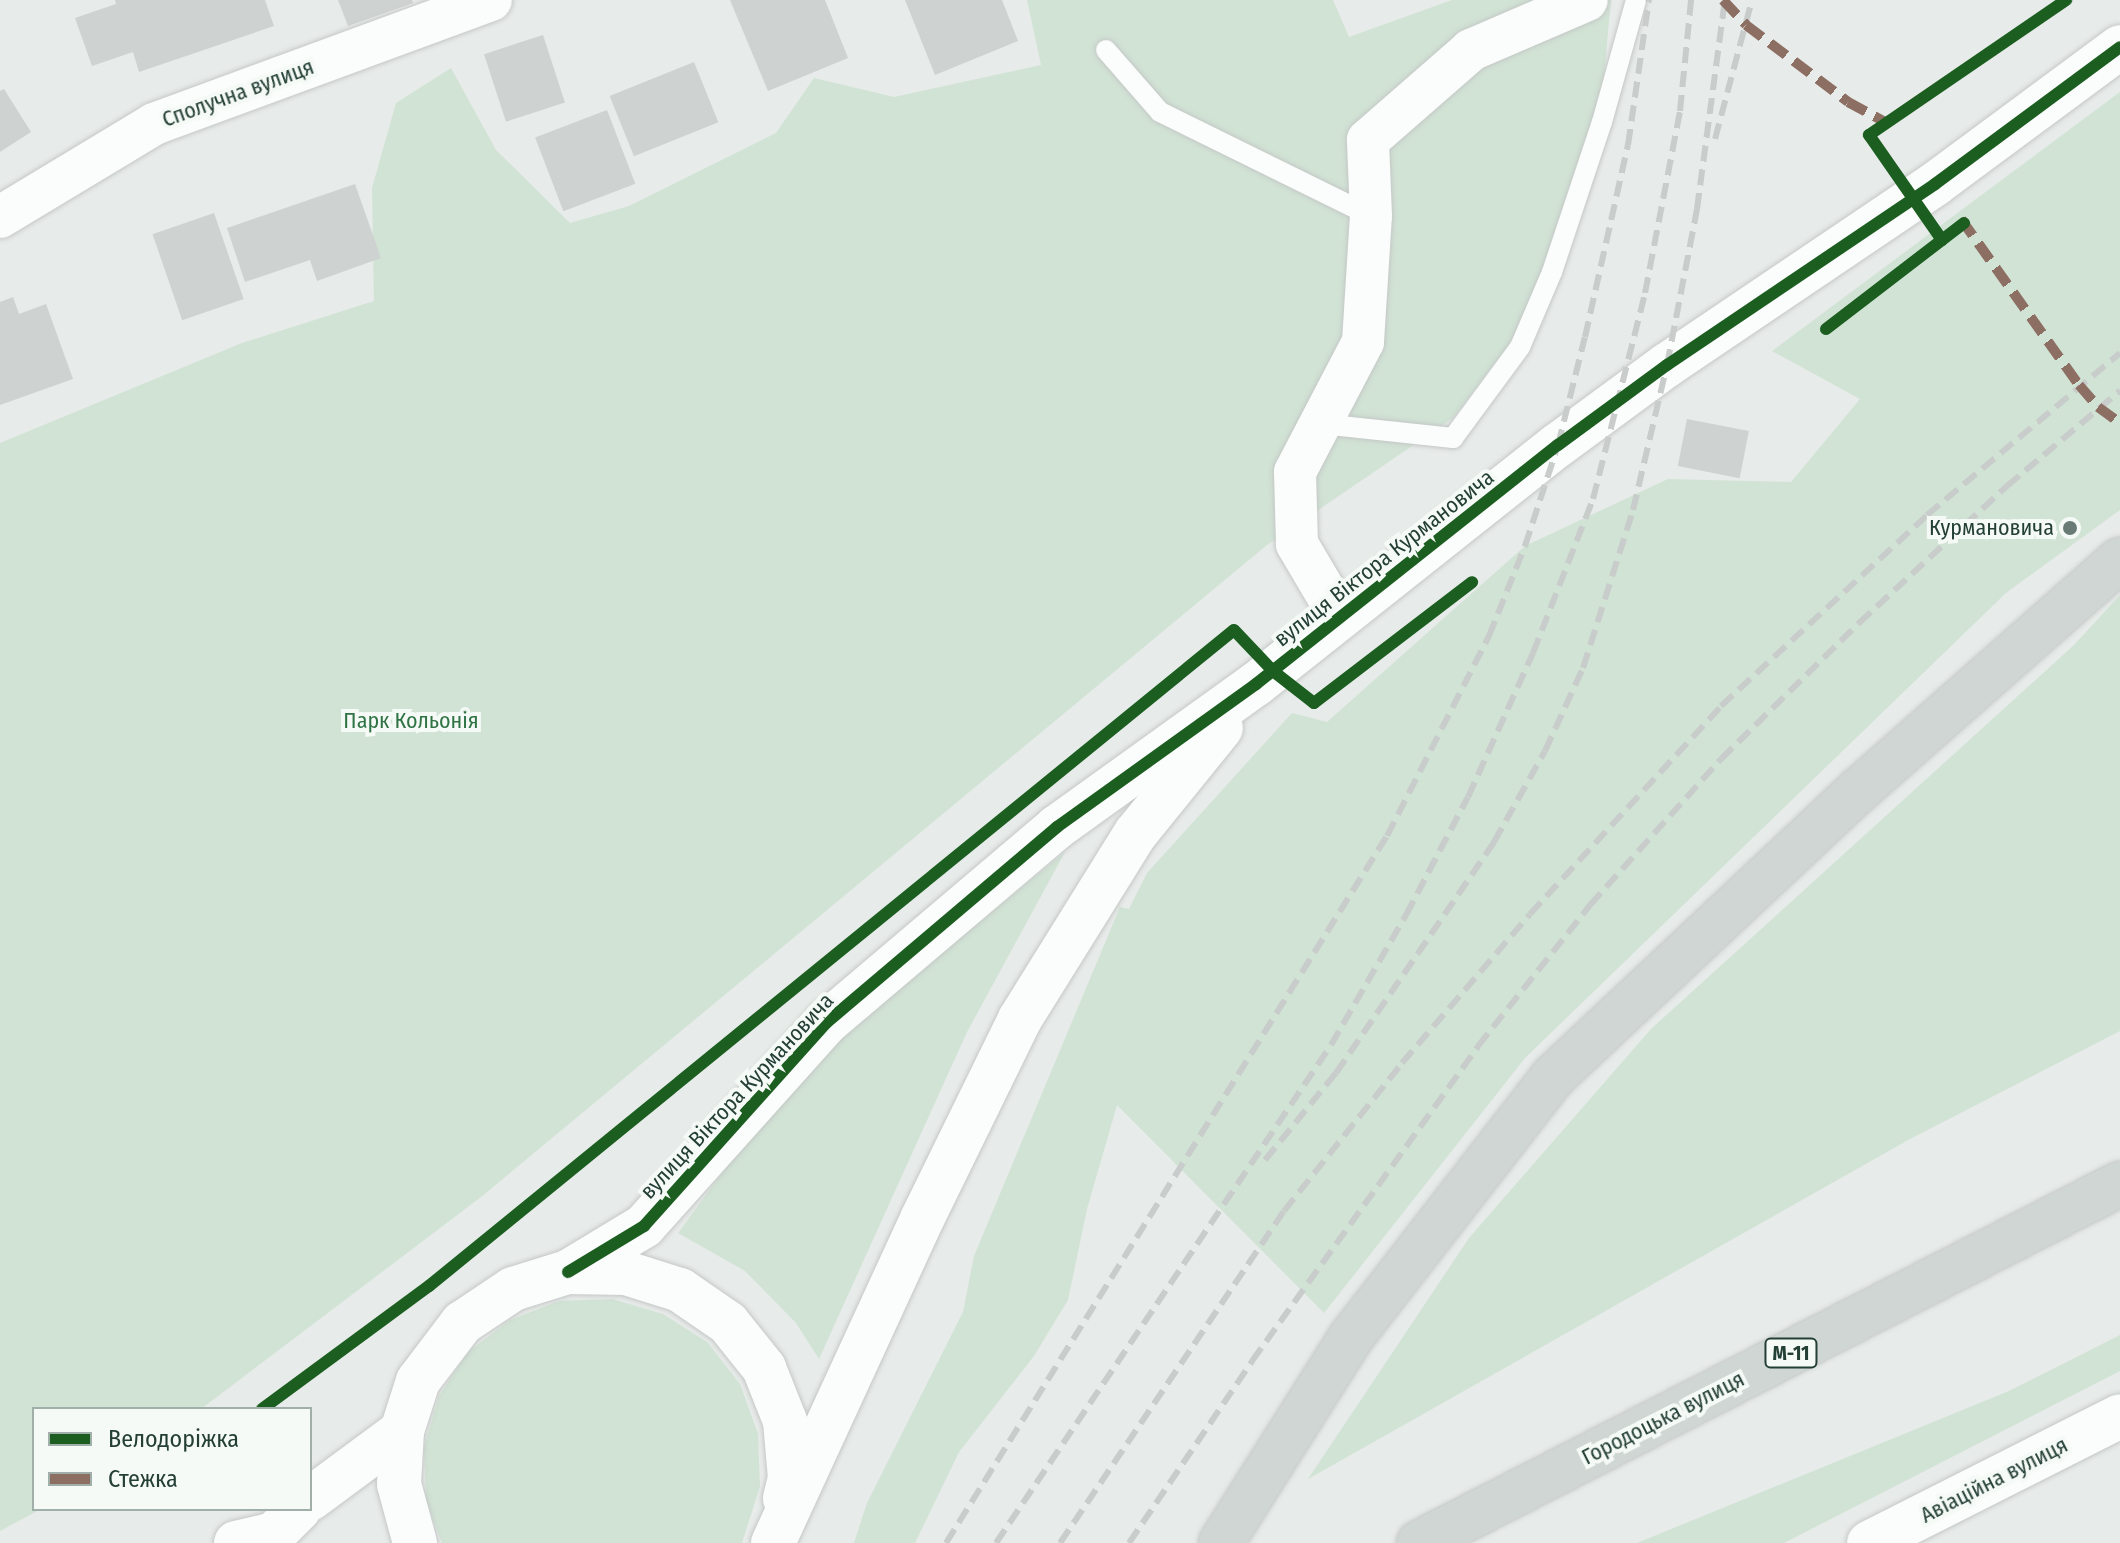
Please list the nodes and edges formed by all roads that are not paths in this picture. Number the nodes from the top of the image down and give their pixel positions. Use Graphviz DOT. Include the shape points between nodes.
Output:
graph roads {
  1 [pos="491,0"];
  2 [pos="1587,0"];
  3 [pos="1636,0"];
  4 [pos="2120,47"];
  5 [pos="1106,50"];
  6 [pos="1371,216"];
  7 [pos="0,217"];
  8 [pos="1322,424"];
  9 [pos="2120,560"];
  10 [pos="1340,617"];
  11 [pos="1256,684"];
  12 [pos="2120,1184"];
  13 [pos="568,1272"];
  14 [pos="2120,1416"];
  15 [pos="402,1431"];
  16 [pos="312,1498"];
  17 [pos="415,1543"];
  18 [pos="773,1543"];
  19 [pos="1221,1543"];
  20 [pos="1419,1543"];
  21 [pos="1869,1543"];
  1 -- 7 [label="street, Сполучна вулиця" via="154,124"];
  2 -- 6 [label="street" via="1471,50 1368,140"];
  3 -- 8 [label="lane" via="1552,272 1520,347 1453,438"];
  4 -- 10 [label="street, вулиця Віктора Курмановича" via="1935,184 1667,365"];
  5 -- 6 [label="lane" via="1160,112"];
  6 -- 8 [label="street" via="1363,342"];
  8 -- 10 [label="street" via="1295,472 1297,544"];
  9 -- 19 [label="main road" via="1859,790 1553,1077 1352,1336"];
  10 -- 11 [label="street, вулиця Віктора Курмановича"];
  11 -- 13 [label="street, вулиця Віктора Курмановича" via="1057,827 826,1023 644,1226"];
  11 -- 18 [label="street" via="1136,833 1020,1019"];
  12 -- 20 [label="main road, Городоцька вулиця / М-11"];
  13 -- 15 [label="street" via="513,1289 462,1323 418,1381"];
  13 -- 18 [label="street" via="626,1273 680,1290 728,1323 764,1368 785,1421 790,1478"];
  14 -- 21 [label="street, Авіаційна вулиця"];
  15 -- 16 [label="street"];
  15 -- 17 [label="street" via="399,1484"];
}
